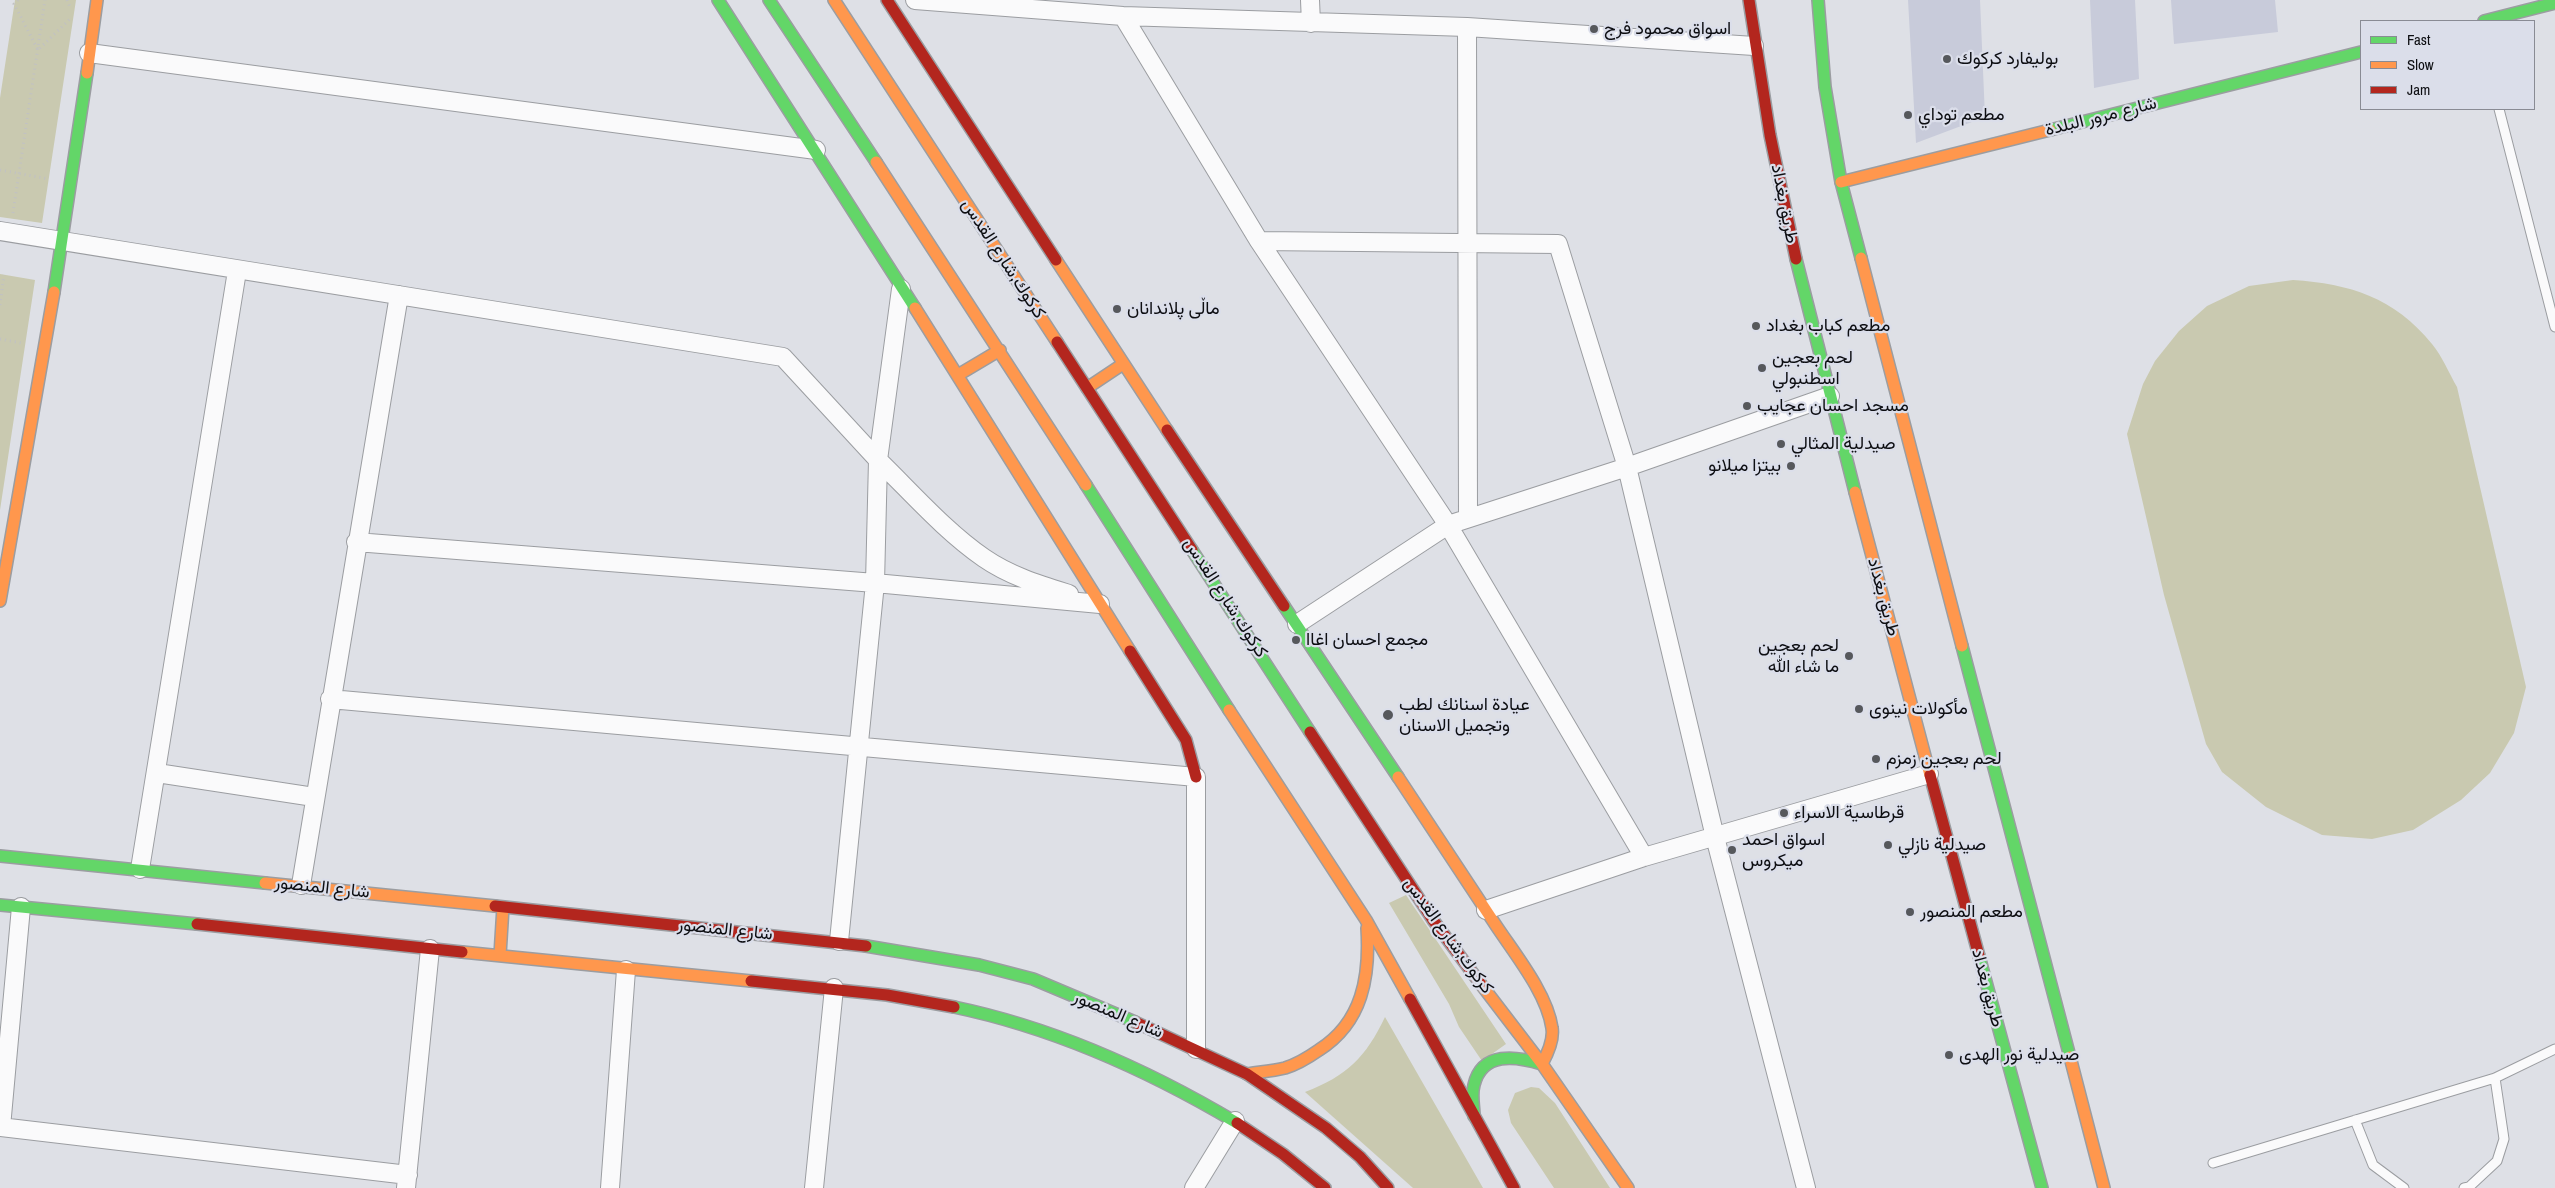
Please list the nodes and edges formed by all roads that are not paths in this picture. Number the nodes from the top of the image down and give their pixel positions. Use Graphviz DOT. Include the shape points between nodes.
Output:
graph roads {
  1 [pos="97,0"];
  2 [pos="718,0"];
  3 [pos="769,0"];
  4 [pos="834,0"];
  5 [pos="887,0"];
  6 [pos="915,0"];
  7 [pos="1310,0"];
  8 [pos="1749,0"];
  9 [pos="1818,0"];
  10 [pos="2555,3"];
  11 [pos="1123,16"];
  12 [pos="2488,20"];
  13 [pos="1311,23"];
  14 [pos="1467,27"];
  15 [pos="1754,46"];
  16 [pos="2360,52"];
  17 [pos="90,53"];
  18 [pos="2499,110"];
  19 [pos="816,150"];
  20 [pos="1841,182"];
  21 [pos="0,232"];
  22 [pos="1258,241"];
  23 [pos="62,242"];
  24 [pos="1468,244"];
  25 [pos="237,271"];
  26 [pos="901,289"];
  27 [pos="398,295"];
  28 [pos="2555,327"];
  29 [pos="1000,350"];
  30 [pos="1123,364"];
  31 [pos="958,375"];
  32 [pos="1087,388"];
  33 [pos="1830,396"];
  34 [pos="878,460"];
  35 [pos="1627,467"];
  36 [pos="1468,518"];
  37 [pos="1448,525"];
  38 [pos="356,542"];
  39 [pos="875,583"];
  40 [pos="0,601"];
  41 [pos="1100,604"];
  42 [pos="1298,624"];
  43 [pos="330,699"];
  44 [pos="858,748"];
  45 [pos="157,773"];
  46 [pos="1930,774"];
  47 [pos="1196,777"];
  48 [pos="314,796"];
  49 [pos="1715,837"];
  50 [pos="0,856"];
  51 [pos="1644,857"];
  52 [pos="140,869"];
  53 [pos="301,885"];
  54 [pos="0,905"];
  55 [pos="21,907"];
  56 [pos="503,907"];
  57 [pos="1486,910"];
  58 [pos="1366,920"];
  59 [pos="839,941"];
  60 [pos="430,949"];
  61 [pos="500,956"];
  62 [pos="626,970"];
  63 [pos="834,988"];
  64 [pos="1196,1049"];
  65 [pos="2555,1049"];
  66 [pos="1542,1064"];
  67 [pos="1247,1074"];
  68 [pos="2495,1078"];
  69 [pos="1474,1116"];
  70 [pos="2355,1120"];
  71 [pos="1235,1121"];
  72 [pos="1,1127"];
  73 [pos="2213,1163"];
  74 [pos="407,1181"];
  75 [pos="610,1188"];
  76 [pos="814,1188"];
  77 [pos="1194,1188"];
  78 [pos="1325,1188"];
  79 [pos="1388,1188"];
  80 [pos="1514,1188"];
  81 [pos="1628,1188"];
  82 [pos="1806,1188"];
  83 [pos="2042,1188"];
  84 [pos="2104,1188"];
  85 [pos="2404,1188"];
  86 [pos="2464,1188"];
  1 -- 17 [label="main road"];
  2 -- 19 [label="main road"];
  3 -- 29 [label="main road"];
  4 -- 32 [label="main road, كركوك,شارع القدس"];
  5 -- 30 [label="main road"];
  6 -- 11 [label="street"];
  7 -- 13 [label="street"];
  8 -- 15 [label="main road, طريق بغداد"];
  9 -- 20 [label="main road" via="1825,87"];
  10 -- 12 [label="main road"];
  11 -- 13 [label="street"];
  11 -- 22 [label="street"];
  13 -- 14 [label="street"];
  14 -- 15 [label="street"];
  14 -- 24 [label="street"];
  15 -- 33 [label="main road, طريق بغداد" via="1786,222"];
  16 -- 20 [label="main road, شارع مرور البلدة"];
  17 -- 19 [label="street"];
  17 -- 23 [label="main road"];
  18 -- 28 [label="lane"];
  19 -- 26 [label="main road"];
  20 -- 84 [label="main road"];
  21 -- 23 [label="street"];
  22 -- 24 [label="street"];
  22 -- 37 [label="street"];
  23 -- 25 [label="street"];
  23 -- 40 [label="main road"];
  24 -- 35 [label="street" via="1558,244"];
  24 -- 36 [label="street"];
  25 -- 27 [label="street"];
  25 -- 45 [label="street"];
  26 -- 31 [label="main road"];
  26 -- 34 [label="street"];
  27 -- 34 [label="street" via="783,357"];
  27 -- 38 [label="street"];
  29 -- 31 [label="main road"];
  29 -- 58 [label="main road"];
  30 -- 32 [label="main road"];
  30 -- 42 [label="main road"];
  31 -- 41 [label="main road"];
  32 -- 66 [label="main road, كركوك,شارع القدس" via="1434,920"];
  33 -- 35 [label="street"];
  33 -- 46 [label="main road, طريق بغداد"];
  34 -- 39 [label="street"];
  34 -- 41 [label="street" via="951,532 986,559 1025,580"];
  35 -- 36 [label="street"];
  35 -- 49 [label="street"];
  36 -- 37 [label="street"];
  37 -- 42 [label="street"];
  37 -- 51 [label="street"];
  38 -- 39 [label="street"];
  38 -- 43 [label="street"];
  39 -- 41 [label="street"];
  39 -- 44 [label="street"];
  41 -- 47 [label="main road" via="1186,740"];
  42 -- 57 [label="main road"];
  43 -- 44 [label="street"];
  43 -- 48 [label="street"];
  44 -- 47 [label="street"];
  44 -- 59 [label="street"];
  45 -- 48 [label="street"];
  45 -- 52 [label="street"];
  46 -- 49 [label="street"];
  46 -- 83 [label="main road, طريق بغداد"];
  47 -- 64 [label="street"];
  48 -- 53 [label="street"];
  49 -- 51 [label="street"];
  49 -- 82 [label="street"];
  50 -- 52 [label="main road, شارع المنصور"];
  51 -- 57 [label="street"];
  52 -- 53 [label="main road, شارع المنصور"];
  53 -- 56 [label="main road, شارع المنصور"];
  54 -- 55 [label="main road"];
  55 -- 60 [label="main road"];
  55 -- 72 [label="street"];
  56 -- 59 [label="main road, شارع المنصور"];
  56 -- 61 [label="main road"];
  57 -- 66 [label="main road" via="1549,1013 1551,1040"];
  58 -- 67 [label="main road" via="1370,953 1368,974 1354,1018 1341,1035 1325,1049 1282,1069"];
  58 -- 69 [label="main road"];
  59 -- 64 [label="main road, شارع المنصور" via="923,954 1033,979"];
  60 -- 61 [label="main road"];
  60 -- 74 [label="street"];
  61 -- 62 [label="main road"];
  62 -- 63 [label="main road"];
  62 -- 75 [label="street"];
  63 -- 71 [label="main road" via="931,1002 1001,1018 1133,1066 1187,1092"];
  63 -- 76 [label="street"];
  64 -- 67 [label="main road, شارع المنصور"];
  65 -- 68 [label="lane"];
  66 -- 69 [label="main road" via="1507,1056 1491,1060 1474,1085"];
  66 -- 81 [label="main road, كركوك,شارع القدس"];
  67 -- 79 [label="main road, شارع المنصور" via="1326,1128"];
  68 -- 70 [label="lane"];
  68 -- 86 [label="lane" via="2504,1139 2497,1161"];
  69 -- 80 [label="main road"];
  70 -- 73 [label="lane"];
  70 -- 85 [label="lane" via="2373,1165"];
  71 -- 77 [label="street"];
  71 -- 78 [label="main road" via="1285,1154"];
  72 -- 74 [label="street"];
}
